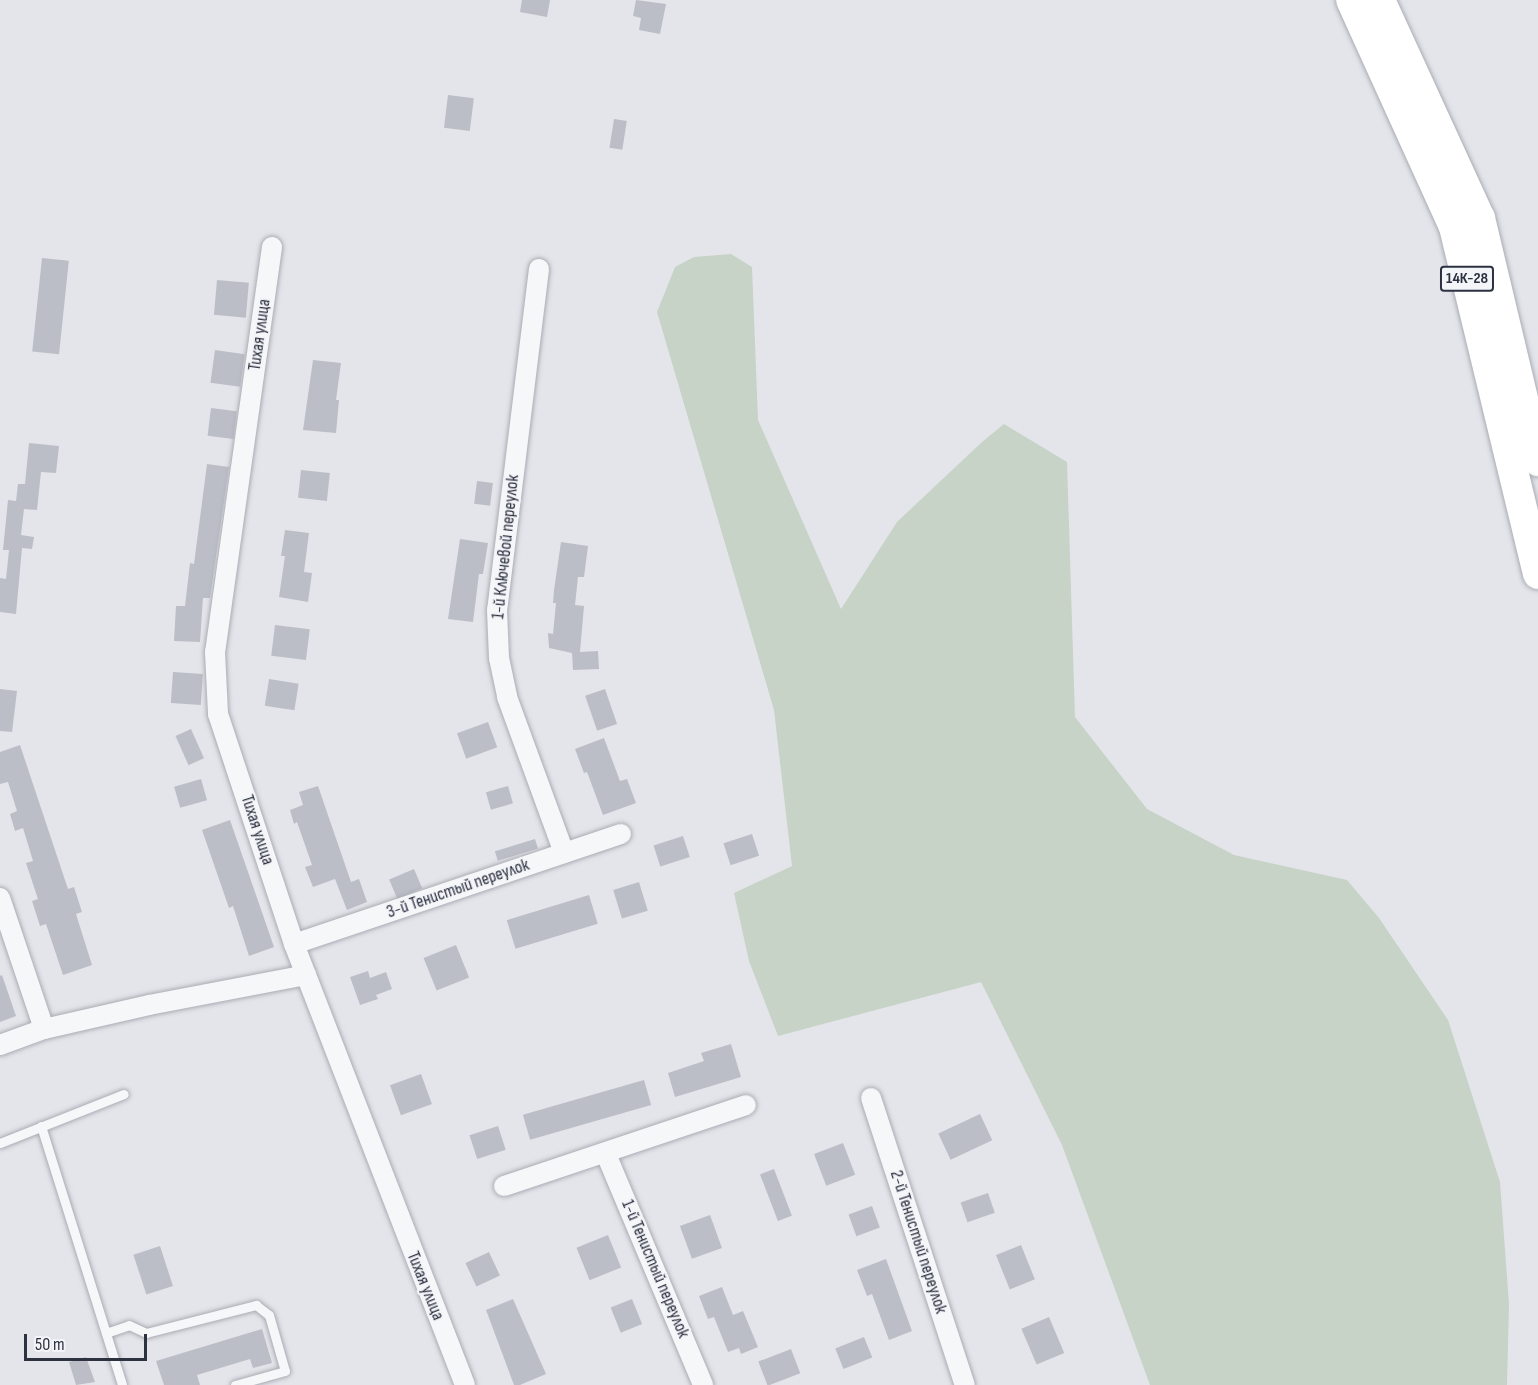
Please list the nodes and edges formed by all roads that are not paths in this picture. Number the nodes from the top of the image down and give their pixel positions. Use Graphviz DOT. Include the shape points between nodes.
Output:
graph roads {
  1 [pos="1351,0"];
  2 [pos="1380,0"];
  3 [pos="272,247"];
  4 [pos="539,269"];
  5 [pos="1538,461"];
  6 [pos="1538,574"];
  7 [pos="621,834"];
  8 [pos="564,853"];
  9 [pos="0,898"];
  10 [pos="294,944"];
  11 [pos="306,975"];
  12 [pos="44,1029"];
  13 [pos="0,1045"];
  14 [pos="124,1094"];
  15 [pos="871,1098"];
  16 [pos="746,1105"];
  17 [pos="41,1126"];
  18 [pos="0,1143"];
  19 [pos="606,1154"];
  20 [pos="504,1186"];
  21 [pos="106,1333"];
  22 [pos="122,1385"];
  23 [pos="235,1385"];
  24 [pos="465,1385"];
  25 [pos="703,1385"];
  26 [pos="964,1385"];
  1 -- 6 [label="main road, 14К-28" via="1454,227"];
  2 -- 5 [label="main road, 14К-28" via="1480,218"];
  3 -- 10 [label="street, Тихая улица" via="215,652 218,714"];
  4 -- 8 [label="street, 1-й Ключевой переулок" via="502,562 499,658 507,697"];
  7 -- 8 [label="street, 3-й Тенистый переулок"];
  8 -- 10 [label="street, 3-й Тенистый переулок"];
  9 -- 12 [label="street"];
  10 -- 11 [label="street, Тихая улица"];
  11 -- 12 [label="street"];
  11 -- 24 [label="street, Тихая улица"];
  12 -- 13 [label="street"];
  14 -- 17 [label="lane"];
  15 -- 26 [label="street, 2-й Тенистый переулок"];
  16 -- 19 [label="street"];
  17 -- 18 [label="lane"];
  17 -- 21 [label="lane"];
  19 -- 20 [label="street"];
  19 -- 25 [label="street, 1-й Тенистый переулок"];
  21 -- 22 [label="lane"];
  21 -- 23 [label="lane" via="129,1325 147,1333 256,1305 269,1315 285,1371"];
}
